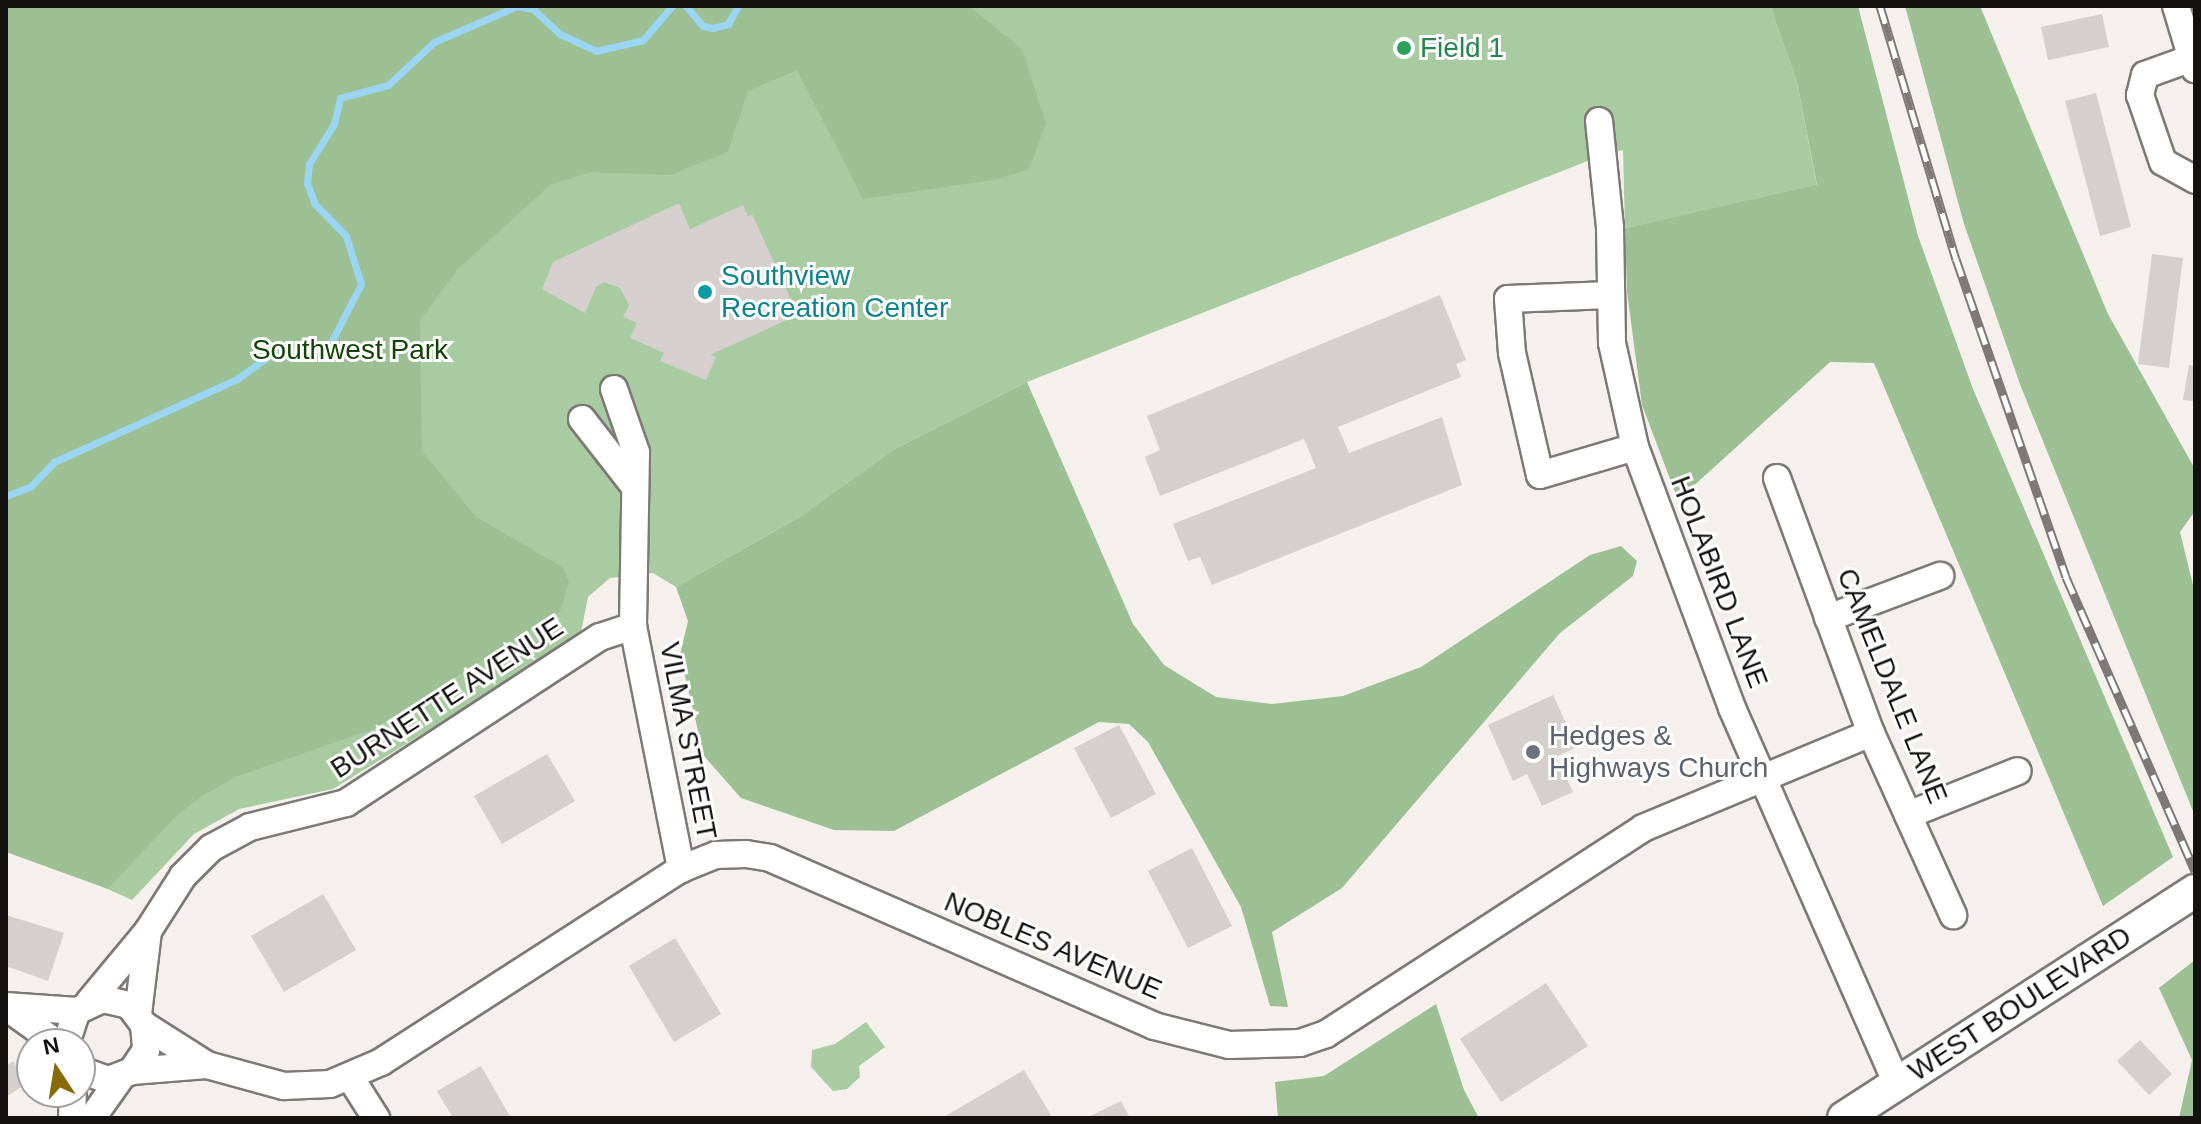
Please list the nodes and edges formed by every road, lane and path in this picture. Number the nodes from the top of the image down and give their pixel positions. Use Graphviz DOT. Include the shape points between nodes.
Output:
graph roads {
  1 [pos="2176,6"];
  2 [pos="2193,63"];
  3 [pos="1599,121"];
  4 [pos="2195,180"];
  5 [pos="1610,295"];
  6 [pos="614,389"];
  7 [pos="582,419"];
  8 [pos="1635,447"];
  9 [pos="1777,478"];
  10 [pos="635,487"];
  11 [pos="1940,576"];
  12 [pos="1828,618"];
  13 [pos="633,626"];
  14 [pos="1871,733"];
  15 [pos="2018,771"];
  16 [pos="1763,780"];
  17 [pos="1908,815"];
  18 [pos="681,869"];
  19 [pos="2195,891"];
  20 [pos="1953,915"];
  21 [pos="148,931"];
  22 [pos="83,1006"];
  23 [pos="6,1007"];
  24 [pos="141,1019"];
  25 [pos="36,1028"];
  26 [pos="73,1028"];
  27 [pos="207,1065"];
  28 [pos="126,1074"];
  29 [pos="350,1077"];
  30 [pos="96,1079"];
  31 [pos="1897,1083"];
  32 [pos="92,1118"];
  33 [pos="376,1118"];
  34 [pos="1844,1118"];
  1 -- 2 [label="street"];
  2 -- 4 [label="street" via="2145,75 2140,95 2163,162"];
  3 -- 5 [label="street, HOLABIRD LANE"];
  5 -- 8 [label="street, HOLABIRD LANE" via="1612,343"];
  5 -- 8 [label="street" via="1508,299 1512,353 1540,475"];
  6 -- 10 [label="street, VILMA STREET" via="636,452"];
  7 -- 10 [label="street"];
  8 -- 16 [label="street, HOLABIRD LANE" via="1658,520"];
  9 -- 12 [label="street, CAMELDALE LANE"];
  10 -- 13 [label="street, VILMA STREET"];
  11 -- 12 [label="street"];
  12 -- 14 [label="street, CAMELDALE LANE"];
  13 -- 18 [label="street, VILMA STREET"];
  13 -- 21 [label="street, BURNETTE AVENUE" via="600,637 346,803 250,827 211,848 183,876"];
  14 -- 16 [label="street, NOBLES AVENUE"];
  14 -- 17 [label="street, CAMELDALE LANE"];
  15 -- 17 [label="street"];
  16 -- 18 [label="street, NOBLES AVENUE" via="1625,838 1326,1034 1270,1047 1229,1045 1154,1026 770,858 716,855"];
  16 -- 31 [label="street, HOLABIRD LANE"];
  17 -- 20 [label="street, CAMELDALE LANE"];
  18 -- 29 [label="street, NOBLES AVENUE"];
  19 -- 31 [label="main road, WEST BOULEVARD"];
  21 -- 22 [label="street, BURNETTE AVENUE"];
  21 -- 24 [label="street, BURNETTE AVENUE"];
  22 -- 23 [label="street"];
  22 -- 24 [label="street, NOBLES AVENUE" via="117,1000"];
  22 -- 26 [label="street"];
  23 -- 25 [label="street"];
  24 -- 27 [label="street, NOBLES AVENUE"];
  24 -- 28 [label="street, BURNETTE AVENUE" via="146,1050"];
  27 -- 28 [label="street, NOBLES AVENUE"];
  27 -- 29 [label="street, NOBLES AVENUE" via="306,1088"];
  28 -- 30 [label="street, NOBLES AVENUE"];
  28 -- 32 [label="street"];
  29 -- 33 [label="street"];
  31 -- 34 [label="main road, WEST BOULEVARD"];
}
